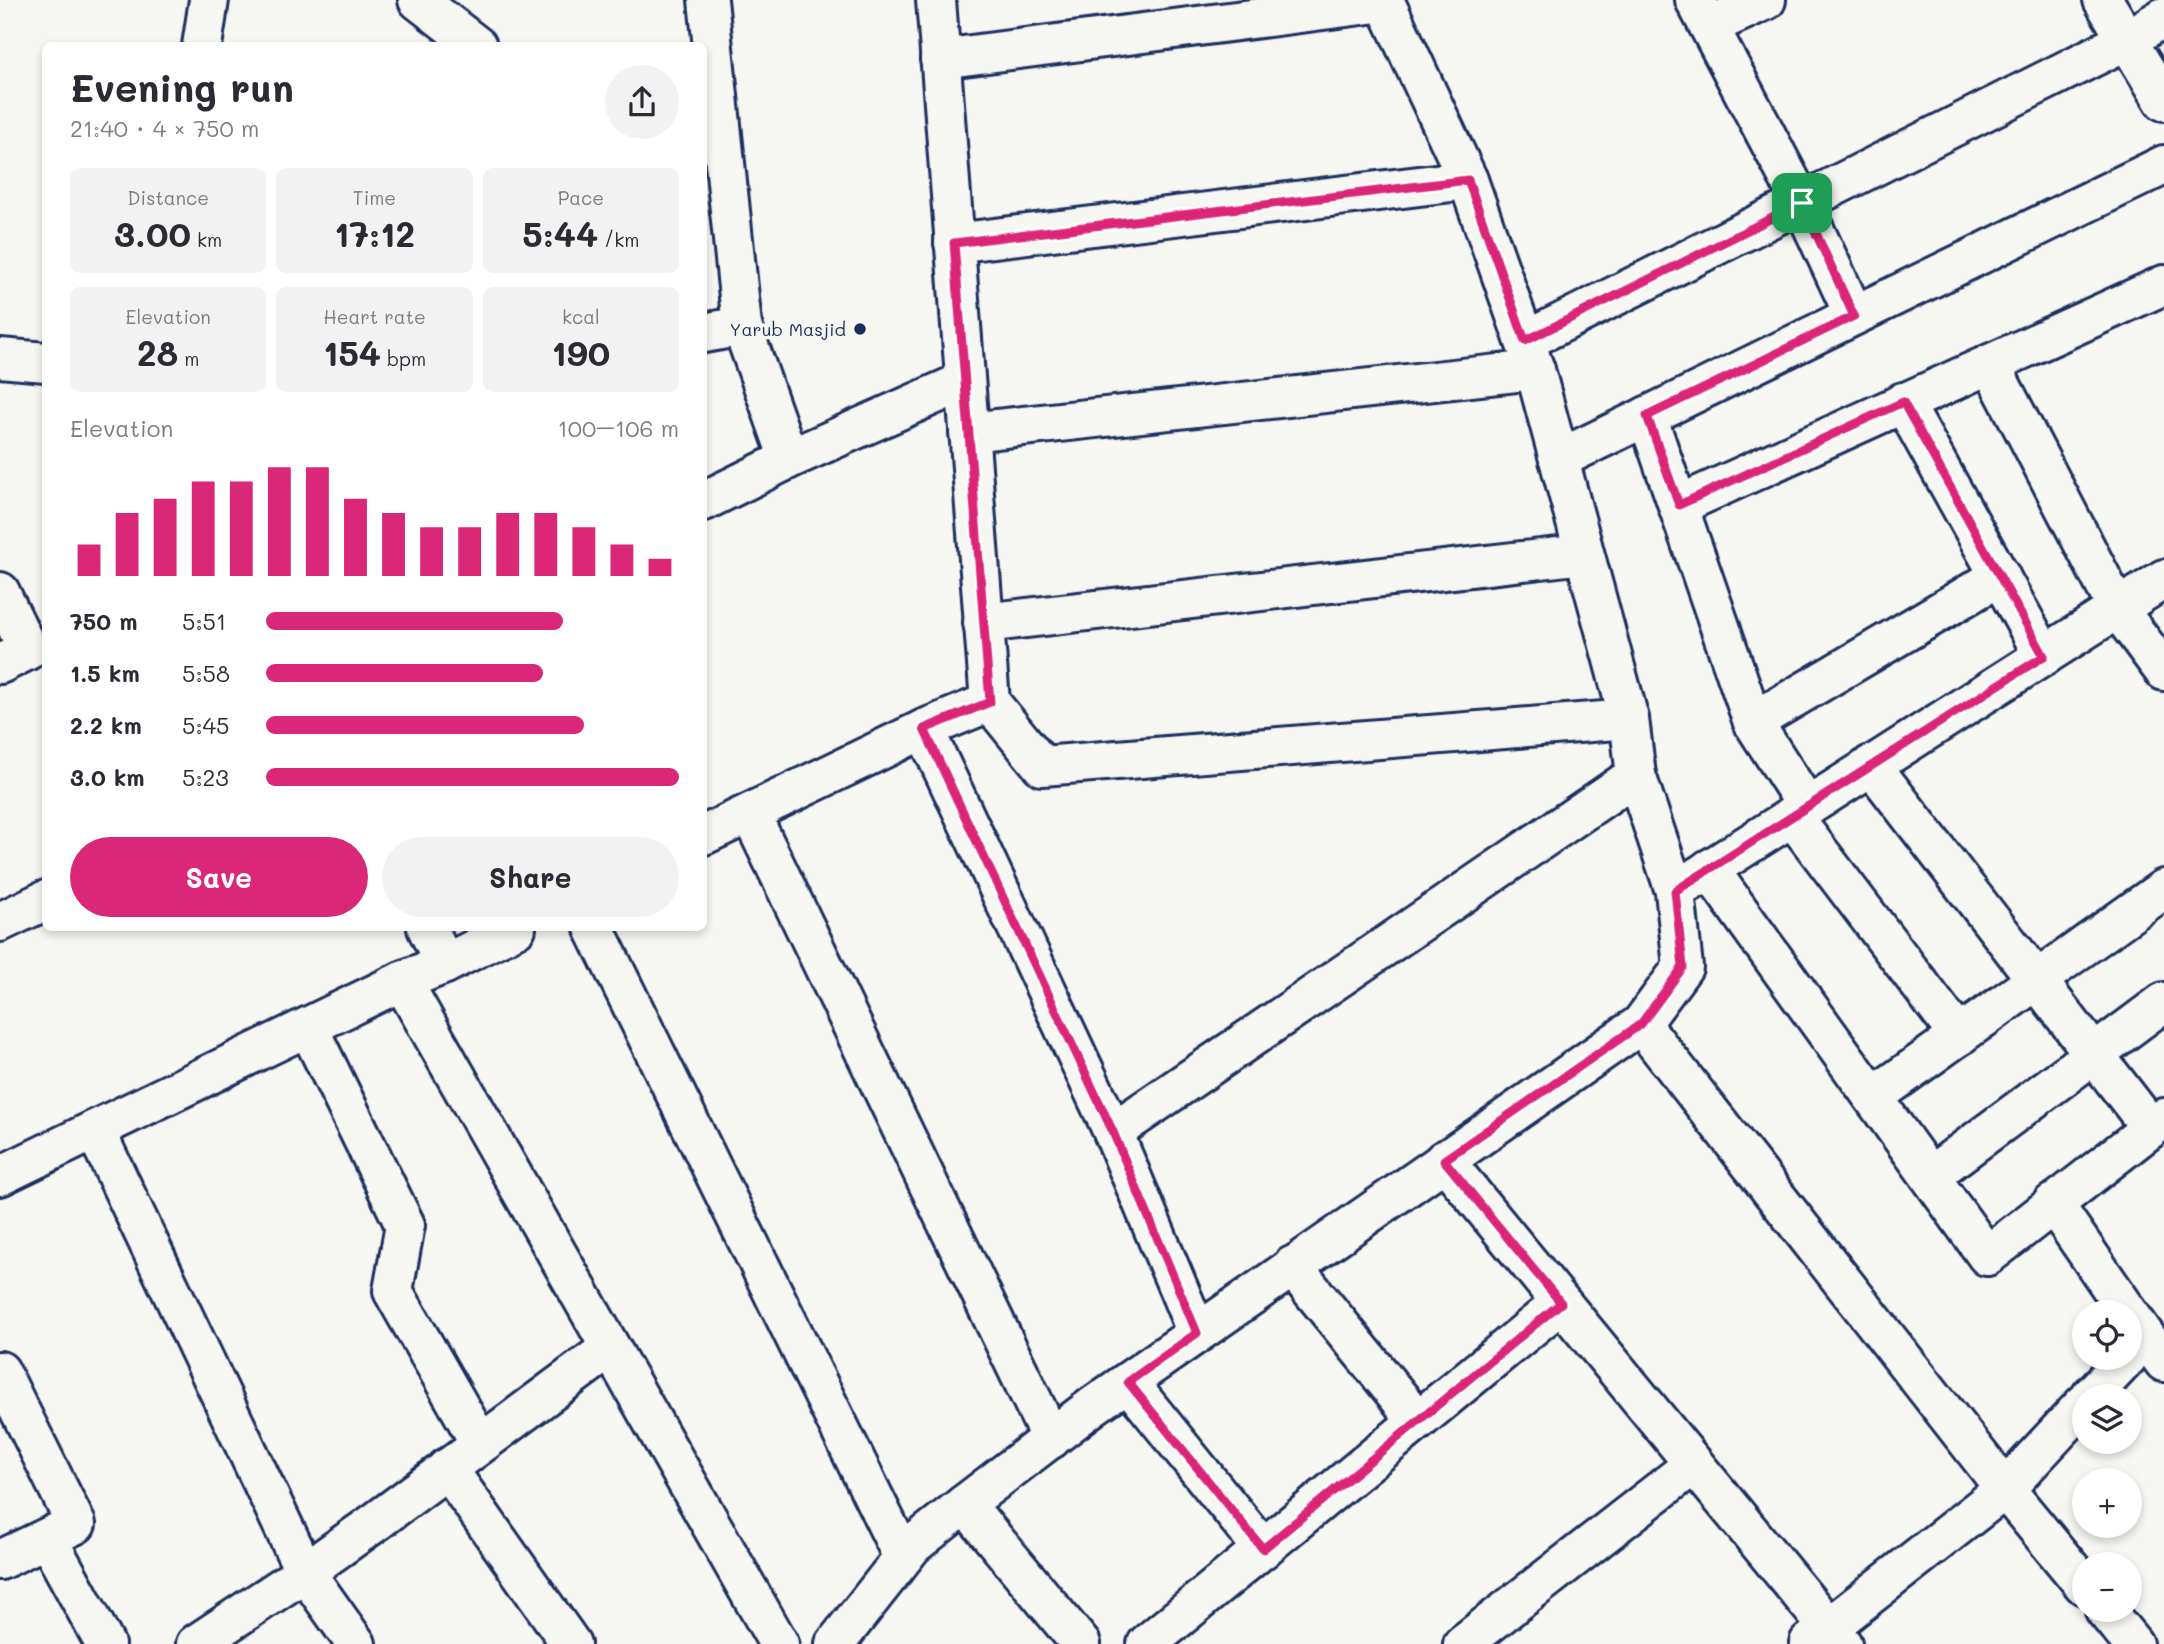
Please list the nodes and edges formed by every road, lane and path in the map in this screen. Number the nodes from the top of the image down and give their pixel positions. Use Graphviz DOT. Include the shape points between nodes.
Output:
graph roads {
  1 [pos="209,0"];
  2 [pos="418,0"];
  3 [pos="708,0"];
  4 [pos="936,0"];
  5 [pos="1766,0"];
  6 [pos="2103,0"];
  7 [pos="1384,1"];
  8 [pos="1702,13"];
  9 [pos="2164,17"];
  10 [pos="2127,40"];
  11 [pos="203,42"];
  12 [pos="472,42"];
  13 [pos="940,59"];
  14 [pos="2164,100"];
  15 [pos="2164,165"];
  16 [pos="1468,180"];
  17 [pos="1802,203"];
  18 [pos="707,221"];
  19 [pos="733,243"];
  20 [pos="954,243"];
  21 [pos="2164,285"];
  22 [pos="1854,316"];
  23 [pos="742,326"];
  24 [pos="707,332"];
  25 [pos="1530,356"];
  26 [pos="0,358"];
  27 [pos="42,362"];
  28 [pos="1990,364"];
  29 [pos="965,381"];
  30 [pos="1903,402"];
  31 [pos="1647,416"];
  32 [pos="969,432"];
  33 [pos="789,458"];
  34 [pos="1559,459"];
  35 [pos="707,499"];
  36 [pos="1679,505"];
  37 [pos="1584,554"];
  38 [pos="2000,576"];
  39 [pos="2164,579"];
  40 [pos="0,592"];
  41 [pos="2117,608"];
  42 [pos="983,623"];
  43 [pos="2044,656"];
  44 [pos="0,664"];
  45 [pos="2164,671"];
  46 [pos="990,702"];
  47 [pos="1629,719"];
  48 [pos="1753,722"];
  49 [pos="924,729"];
  50 [pos="1871,765"];
  51 [pos="1636,775"];
  52 [pos="1800,811"];
  53 [pos="750,813"];
  54 [pos="707,834"];
  55 [pos="1709,869"];
  56 [pos="2164,889"];
  57 [pos="1675,891"];
  58 [pos="42,902"];
  59 [pos="0,922"];
  60 [pos="428,931"];
  61 [pos="510,931"];
  62 [pos="595,931"];
  63 [pos="444,964"];
  64 [pos="2037,980"];
  65 [pos="402,981"];
  66 [pos="2164,1002"];
  67 [pos="1641,1024"];
  68 [pos="308,1027"];
  69 [pos="1959,1036"];
  70 [pos="2094,1054"];
  71 [pos="1873,1097"];
  72 [pos="2157,1123"];
  73 [pos="96,1130"];
  74 [pos="1113,1132"];
  75 [pos="1444,1160"];
  76 [pos="0,1176"];
  77 [pos="1930,1176"];
  78 [pos="2053,1203"];
  79 [pos="1292,1266"];
  80 [pos="2116,1300"];
  81 [pos="1561,1303"];
  82 [pos="1197,1333"];
  83 [pos="610,1348"];
  84 [pos="2113,1370"];
  85 [pos="0,1371"];
  86 [pos="1128,1382"];
  87 [pos="2101,1384"];
  88 [pos="2072,1417"];
  89 [pos="1418,1421"];
  90 [pos="1051,1438"];
  91 [pos="480,1443"];
  92 [pos="1694,1464"];
  93 [pos="447,1468"];
  94 [pos="2005,1489"];
  95 [pos="965,1504"];
  96 [pos="47,1538"];
  97 [pos="1263,1549"];
  98 [pos="903,1558"];
  99 [pos="0,1560"];
  100 [pos="2072,1570"];
  101 [pos="305,1572"];
  102 [pos="2115,1622"];
  103 [pos="1826,1639"];
  104 [pos="105,1644"];
  105 [pos="196,1644"];
  106 [pos="356,1644"];
  107 [pos="571,1644"];
  108 [pos="779,1644"];
  109 [pos="835,1644"];
  110 [pos="1081,1644"];
  111 [pos="1147,1644"];
  112 [pos="1463,1644"];
  113 [pos="2133,1644"];
  1 -- 11 [label="street"];
  2 -- 12 [label="street"];
  3 -- 19 [label="street"];
  4 -- 13 [label="street"];
  5 -- 8 [label="street"];
  6 -- 10 [label="street"];
  7 -- 13 [label="street"];
  7 -- 16 [label="street"];
  8 -- 17 [label="street"];
  9 -- 10 [label="street"];
  10 -- 14 [label="street"];
  10 -- 17 [label="street"];
  13 -- 20 [label="street"];
  15 -- 22 [label="street"];
  16 -- 20 [label="street"];
  16 -- 25 [label="street"];
  17 -- 22 [label="street"];
  17 -- 25 [label="street"];
  18 -- 19 [label="street"];
  19 -- 23 [label="street"];
  20 -- 29 [label="street"];
  21 -- 28 [label="street"];
  22 -- 31 [label="street"];
  23 -- 24 [label="street"];
  23 -- 33 [label="street"];
  25 -- 32 [label="street"];
  25 -- 34 [label="street"];
  26 -- 27 [label="street"];
  28 -- 30 [label="street"];
  28 -- 41 [label="street"];
  29 -- 32 [label="street"];
  29 -- 33 [label="street"];
  30 -- 36 [label="street"];
  30 -- 38 [label="street"];
  31 -- 34 [label="street"];
  31 -- 36 [label="street"];
  32 -- 42 [label="street"];
  33 -- 35 [label="street"];
  34 -- 37 [label="street"];
  36 -- 48 [label="street"];
  37 -- 42 [label="street"];
  37 -- 47 [label="street"];
  38 -- 43 [label="street"];
  38 -- 48 [label="street"];
  39 -- 41 [label="street"];
  40 -- 44 [label="street" via="28,650"];
  41 -- 43 [label="street"];
  41 -- 45 [label="street"];
  42 -- 46 [label="street"];
  43 -- 50 [label="street"];
  46 -- 47 [label="street" via="1042,766"];
  46 -- 49 [label="street"];
  47 -- 51 [label="street"];
  48 -- 52 [label="street"];
  49 -- 53 [label="street"];
  49 -- 74 [label="street"];
  50 -- 52 [label="street"];
  50 -- 64 [label="street"];
  51 -- 57 [label="street"];
  51 -- 74 [label="street"];
  52 -- 55 [label="street"];
  52 -- 69 [label="street"];
  53 -- 54 [label="street"];
  53 -- 90 [label="street"];
  55 -- 57 [label="street"];
  55 -- 71 [label="street"];
  56 -- 64 [label="street"];
  57 -- 67 [label="street" via="1683,967"];
  58 -- 59 [label="street"];
  60 -- 63 [label="street"];
  61 -- 63 [label="street"];
  62 -- 98 [label="street"];
  63 -- 65 [label="street"];
  64 -- 69 [label="street"];
  64 -- 70 [label="street"];
  65 -- 68 [label="street"];
  65 -- 83 [label="street"];
  66 -- 70 [label="street"];
  67 -- 75 [label="street"];
  67 -- 94 [label="street"];
  68 -- 73 [label="street"];
  68 -- 91 [label="street" via="405,1225 393,1291"];
  69 -- 71 [label="street"];
  70 -- 72 [label="street"];
  70 -- 77 [label="street"];
  71 -- 77 [label="street"];
  72 -- 78 [label="street"];
  73 -- 76 [label="street"];
  73 -- 101 [label="street"];
  74 -- 82 [label="street"];
  75 -- 79 [label="street"];
  75 -- 81 [label="street"];
  77 -- 78 [label="street" via="1987,1256"];
  78 -- 80 [label="street"];
  79 -- 82 [label="street"];
  79 -- 89 [label="street"];
  81 -- 89 [label="street"];
  81 -- 92 [label="street"];
  82 -- 86 [label="street"];
  83 -- 91 [label="street"];
  83 -- 108 [label="street"];
  84 -- 87 [label="street"];
  85 -- 96 [label="street" via="76,1524"];
  86 -- 90 [label="street"];
  86 -- 97 [label="street"];
  88 -- 94 [label="street"];
  89 -- 97 [label="street"];
  90 -- 95 [label="street"];
  91 -- 93 [label="street"];
  92 -- 103 [label="street"];
  92 -- 112 [label="street"];
  93 -- 101 [label="street"];
  93 -- 107 [label="street"];
  94 -- 100 [label="street"];
  94 -- 103 [label="street"];
  95 -- 98 [label="street"];
  95 -- 110 [label="street"];
  96 -- 99 [label="street"];
  96 -- 104 [label="street"];
  97 -- 111 [label="street"];
  98 -- 109 [label="street"];
  101 -- 105 [label="street"];
  101 -- 106 [label="street"];
  102 -- 113 [label="street"];
}
